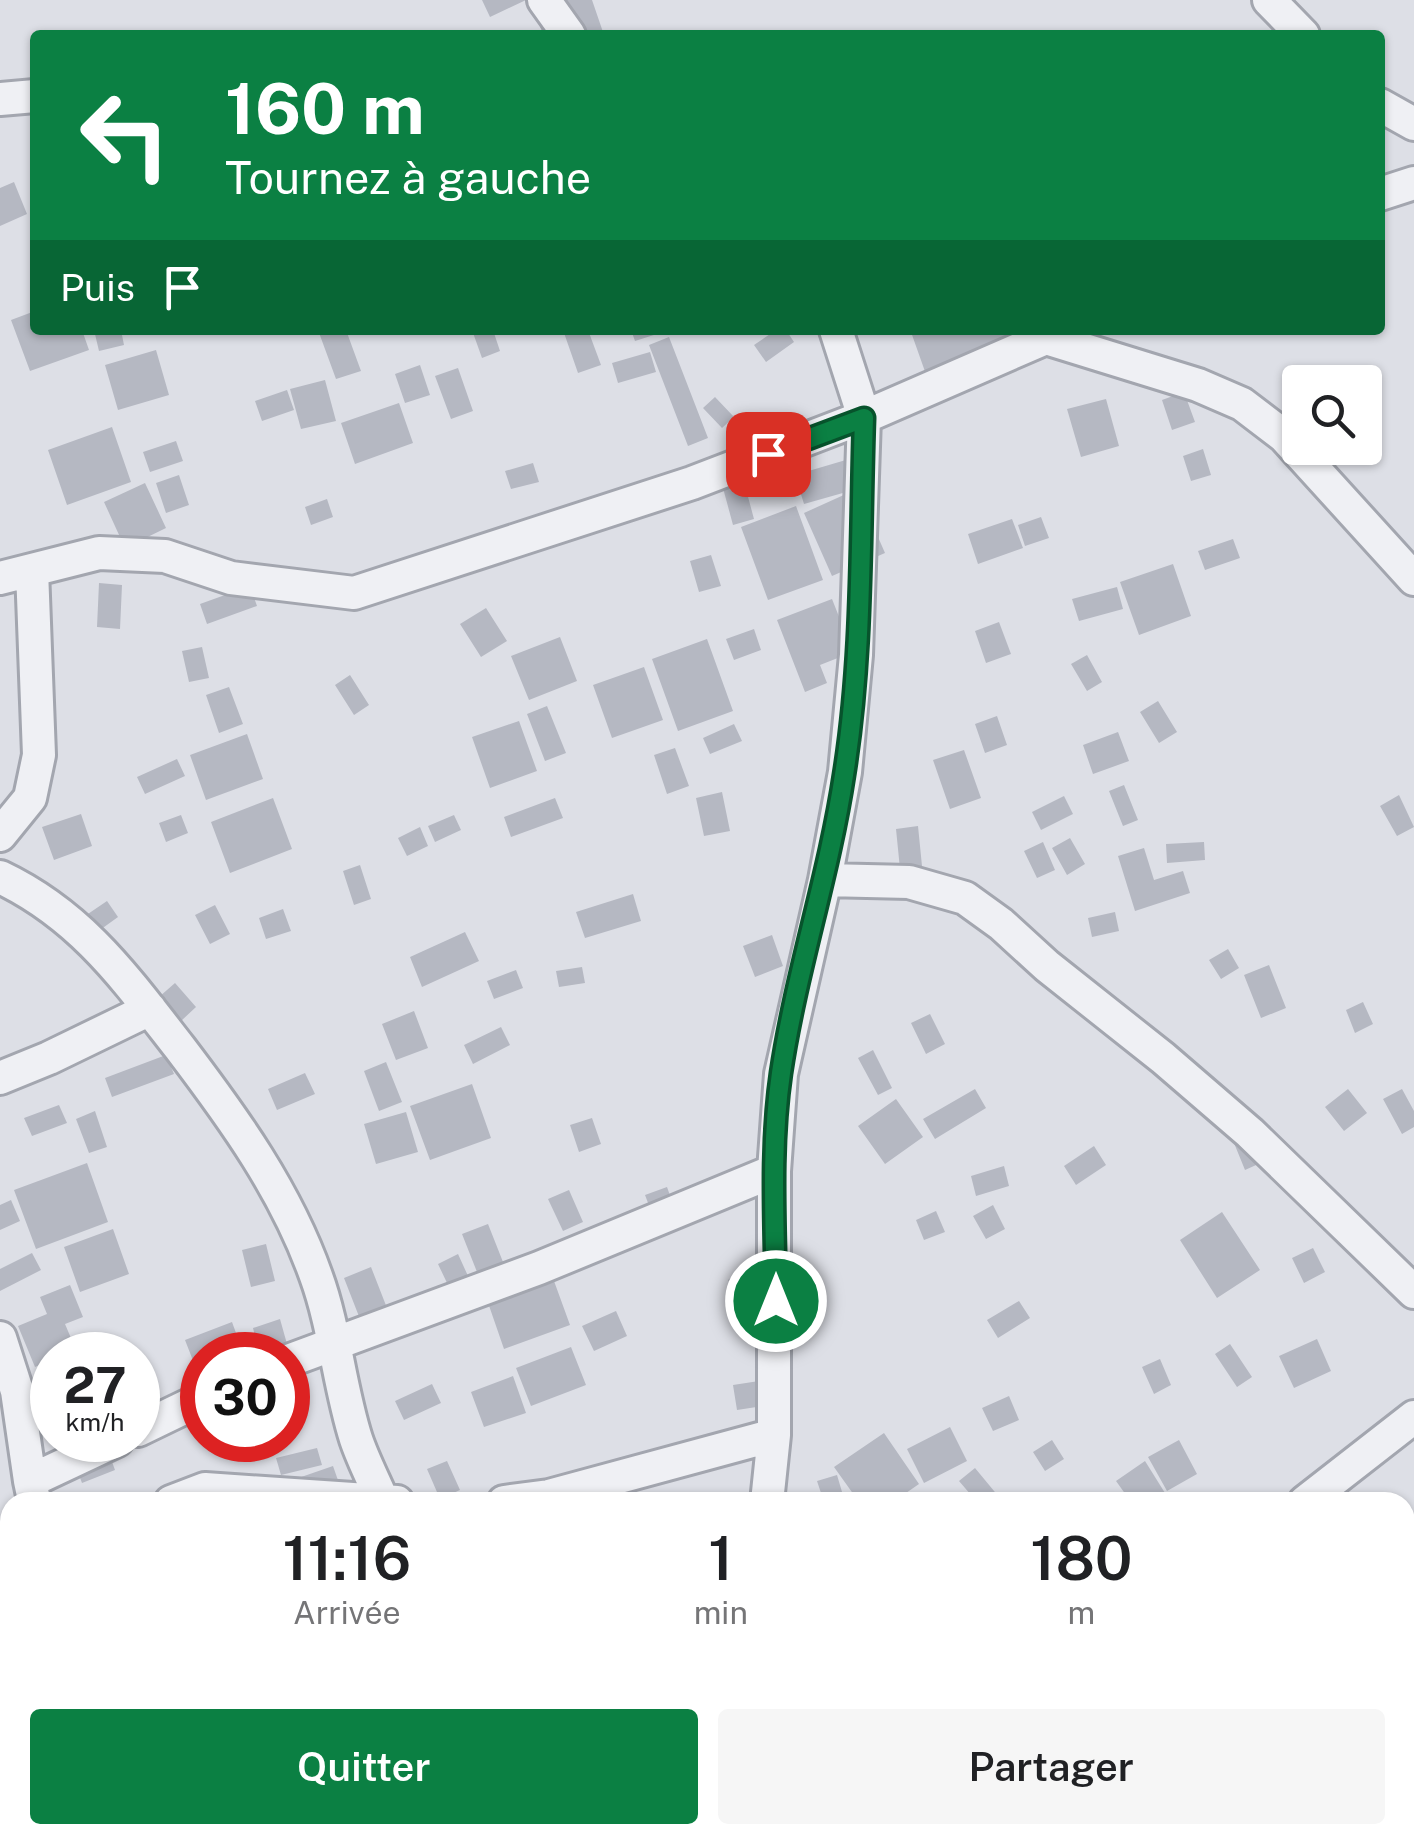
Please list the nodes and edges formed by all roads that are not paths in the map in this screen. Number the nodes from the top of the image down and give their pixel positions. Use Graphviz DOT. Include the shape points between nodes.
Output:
graph roads {
  1 [pos="544,0"];
  2 [pos="1269,0"];
  3 [pos="565,30"];
  4 [pos="1298,30"];
  5 [pos="30,96"];
  6 [pos="0,99"];
  7 [pos="1385,108"];
  8 [pos="1414,124"];
  9 [pos="1414,183"];
  10 [pos="1385,192"];
  11 [pos="838,335"];
  12 [pos="1053,335"];
  13 [pos="1058,335"];
  14 [pos="864,418"];
  15 [pos="32,570"];
  16 [pos="0,578"];
  17 [pos="1414,579"];
  18 [pos="0,835"];
  19 [pos="0,877"];
  20 [pos="825,880"];
  21 [pos="150,1009"];
  22 [pos="0,1078"];
  23 [pos="774,1171"];
  24 [pos="1414,1292"];
  25 [pos="0,1338"];
  26 [pos="333,1342"];
  27 [pos="310,1352"];
  28 [pos="1414,1417"];
  29 [pos="774,1435"];
  30 [pos="81,1462"];
  31 [pos="33,1492"];
  32 [pos="197,1492"];
  33 [pos="246,1492"];
  34 [pos="379,1492"];
  35 [pos="564,1492"];
  36 [pos="768,1492"];
  37 [pos="1318,1492"];
  1 -- 3 [label="street"];
  2 -- 4 [label="street"];
  5 -- 6 [label="street"];
  7 -- 8 [label="street"];
  9 -- 10 [label="street"];
  11 -- 14 [label="street"];
  12 -- 14 [label="street"];
  13 -- 17 [label="street" via="1242,404 1284,436"];
  14 -- 15 [label="street" via="612,512 354,594 230,578 165,556 98,554"];
  14 -- 20 [label="street" via="856,654 845,772"];
  15 -- 16 [label="street"];
  15 -- 18 [label="street" via="39,756 30,798"];
  19 -- 21 [label="street" via="68,919"];
  20 -- 23 [label="street" via="781,1074"];
  20 -- 24 [label="street" via="909,882 966,898 1250,1132"];
  21 -- 22 [label="street"];
  21 -- 26 [label="street" via="272,1176 318,1280"];
  23 -- 26 [label="street" via="522,1275"];
  23 -- 29 [label="street"];
  25 -- 31 [label="street" via="18,1391"];
  26 -- 27 [label="street"];
  26 -- 34 [label="street" via="356,1439"];
  28 -- 37 [label="street"];
  29 -- 35 [label="street"];
  29 -- 36 [label="street"];
  30 -- 31 [label="street"];
  32 -- 33 [label="street"];
}
